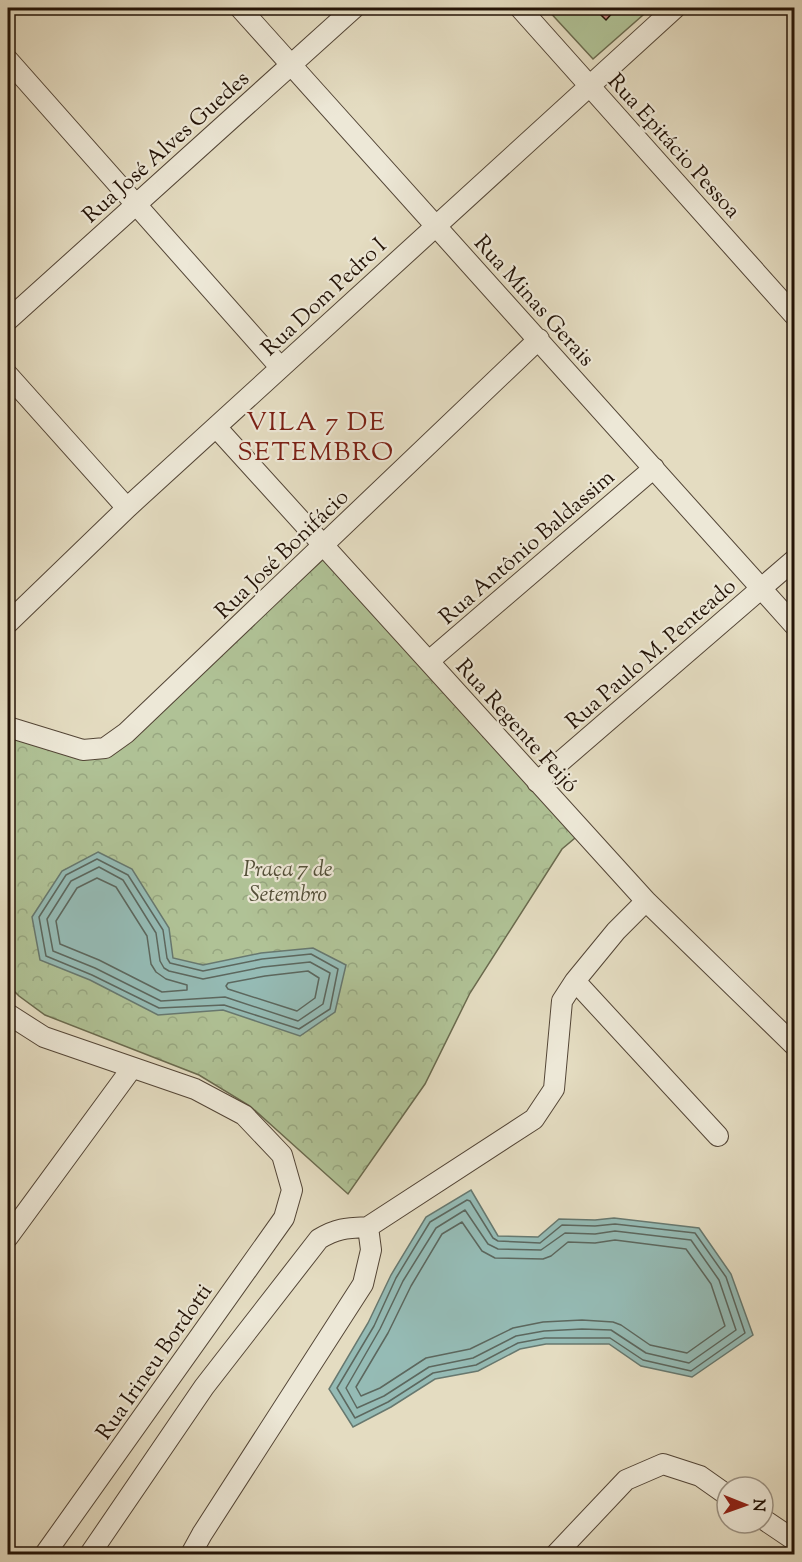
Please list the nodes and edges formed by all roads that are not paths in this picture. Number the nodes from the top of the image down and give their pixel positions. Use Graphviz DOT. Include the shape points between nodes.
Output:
graph roads {
  1 [pos="240,8"];
  2 [pos="354,8"];
  3 [pos="520,8"];
  4 [pos="675,8"];
  5 [pos="8,60"];
  6 [pos="291,64"];
  7 [pos="589,84"];
  8 [pos="136,205"];
  9 [pos="436,225"];
  10 [pos="795,315"];
  11 [pos="8,320"];
  12 [pos="539,339"];
  13 [pos="280,368"];
  14 [pos="8,375"];
  15 [pos="216,427"];
  16 [pos="654,468"];
  17 [pos="127,508"];
  18 [pos="324,544"];
  19 [pos="795,560"];
  20 [pos="762,588"];
  21 [pos="8,623"];
  22 [pos="795,625"];
  23 [pos="429,661"];
  24 [pos="8,727"];
  25 [pos="537,782"];
  26 [pos="646,901"];
  27 [pos="575,981"];
  28 [pos="8,1014"];
  29 [pos="795,1045"];
  30 [pos="132,1068"];
  31 [pos="718,1136"];
  32 [pos="368,1227"];
  33 [pos="8,1237"];
  34 [pos="715,1487"];
  35 [pos="775,1527"];
  36 [pos="795,1540"];
  37 [pos="45,1554"];
  38 [pos="90,1554"];
  39 [pos="191,1554"];
  40 [pos="556,1554"];
  1 -- 6 [label="street, Rua Minas Gerais"];
  2 -- 6 [label="street, Rua José Alves Guedes"];
  3 -- 7 [label="street, Rua Epitácio Pessoa"];
  4 -- 7 [label="street, Rua Dom Pedro I"];
  5 -- 8 [label="street"];
  6 -- 8 [label="street, Rua José Alves Guedes"];
  6 -- 9 [label="street, Rua Minas Gerais"];
  7 -- 9 [label="street, Rua Dom Pedro I"];
  7 -- 10 [label="street, Rua Epitácio Pessoa"];
  8 -- 11 [label="street, Rua José Alves Guedes"];
  8 -- 13 [label="street"];
  9 -- 12 [label="street, Rua Minas Gerais"];
  9 -- 13 [label="street, Rua Dom Pedro I"];
  12 -- 16 [label="street, Rua Minas Gerais"];
  12 -- 18 [label="street, Rua José Bonifácio"];
  13 -- 15 [label="street, Rua Dom Pedro I"];
  14 -- 17 [label="street"];
  15 -- 17 [label="street, Rua Dom Pedro I"];
  15 -- 18 [label="street, Rua Regente Feijó"];
  16 -- 20 [label="street, Rua Minas Gerais"];
  16 -- 23 [label="street, Rua Antônio Baldassim"];
  17 -- 21 [label="street, Rua Dom Pedro I"];
  18 -- 23 [label="street, Rua Regente Feijó"];
  18 -- 24 [label="street, Rua José Bonifácio" via="126,733 105,748 83,750"];
  19 -- 20 [label="street, Rua Paulo M. Penteado"];
  20 -- 22 [label="street, Rua Minas Gerais"];
  20 -- 25 [label="street, Rua Paulo M. Penteado"];
  23 -- 25 [label="street, Rua Regente Feijó"];
  25 -- 26 [label="street, Rua Regente Feijó"];
  26 -- 27 [label="street"];
  26 -- 29 [label="street, Rua Regente Feijó"];
  27 -- 31 [label="street"];
  27 -- 32 [label="street" via="562,1001 554,1089 534,1119"];
  28 -- 30 [label="street" via="44,1037"];
  30 -- 33 [label="street"];
  30 -- 37 [label="street, Rua Irineu Bordotti" via="195,1089 244,1115 282,1155 292,1190 284,1218"];
  32 -- 38 [label="street" via="345,1228 319,1239 204,1387"];
  32 -- 39 [label="street" via="371,1250 363,1284"];
  34 -- 40 [label="street" via="700,1476 663,1464 626,1480"];
  35 -- 36 [label="street"];
}
